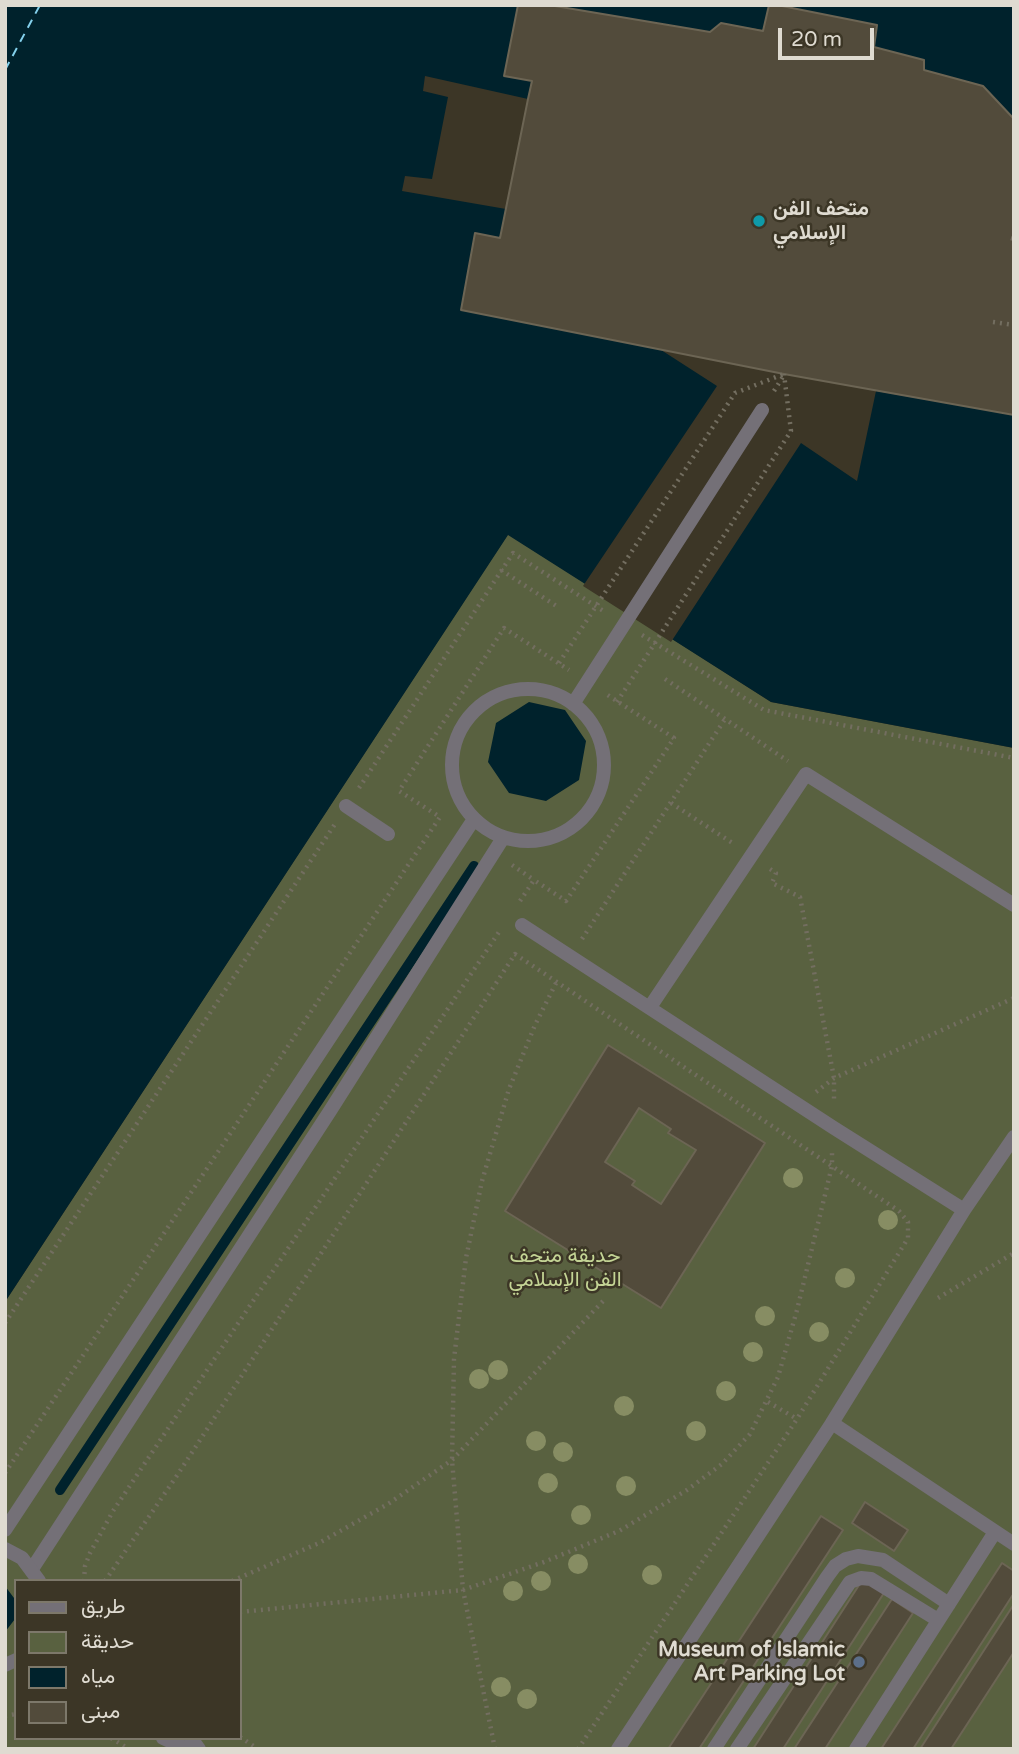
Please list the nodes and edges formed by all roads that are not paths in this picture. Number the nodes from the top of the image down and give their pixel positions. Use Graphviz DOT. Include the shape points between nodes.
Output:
graph roads {
  1 [pos="762,410"];
  2 [pos="573,704"];
  3 [pos="346,806"];
  4 [pos="474,819"];
  5 [pos="388,834"];
  6 [pos="503,838"];
  7 [pos="1014,905"];
  8 [pos="522,925"];
  9 [pos="650,1007"];
  10 [pos="1014,1137"];
  11 [pos="964,1210"];
  12 [pos="832,1423"];
  13 [pos="5,1530"];
  14 [pos="995,1532"];
  15 [pos="1014,1544"];
  16 [pos="5,1549"];
  17 [pos="36,1575"];
  18 [pos="949,1604"];
  19 [pos="938,1620"];
  20 [pos="167,1740"];
  21 [pos="187,1749"];
  22 [pos="618,1749"];
  23 [pos="714,1749"];
  24 [pos="737,1749"];
  25 [pos="856,1749"];
  1 -- 2 [label="street"];
  2 -- 4 [label="street" via="535,690 512,691 472,712 459,732 452,768 458,796"];
  2 -- 6 [label="street" via="589,719 604,758 603,784 593,807 554,838 528,842"];
  3 -- 5 [label="street"];
  4 -- 6 [label="street"];
  4 -- 13 [label="street"];
  6 -- 17 [label="street"];
  7 -- 9 [label="street" via="806,774"];
  8 -- 9 [label="street"];
  9 -- 11 [label="street"];
  10 -- 11 [label="street"];
  11 -- 12 [label="street"];
  12 -- 14 [label="street"];
  12 -- 22 [label="street"];
  14 -- 15 [label="street"];
  14 -- 18 [label="street"];
  16 -- 17 [label="street" via="22,1558"];
  18 -- 19 [label="street"];
  18 -- 23 [label="street" via="883,1559 846,1559 827,1577"];
  19 -- 24 [label="street" via="871,1579 850,1582"];
  19 -- 25 [label="street"];
  20 -- 21 [label="street"];
}
